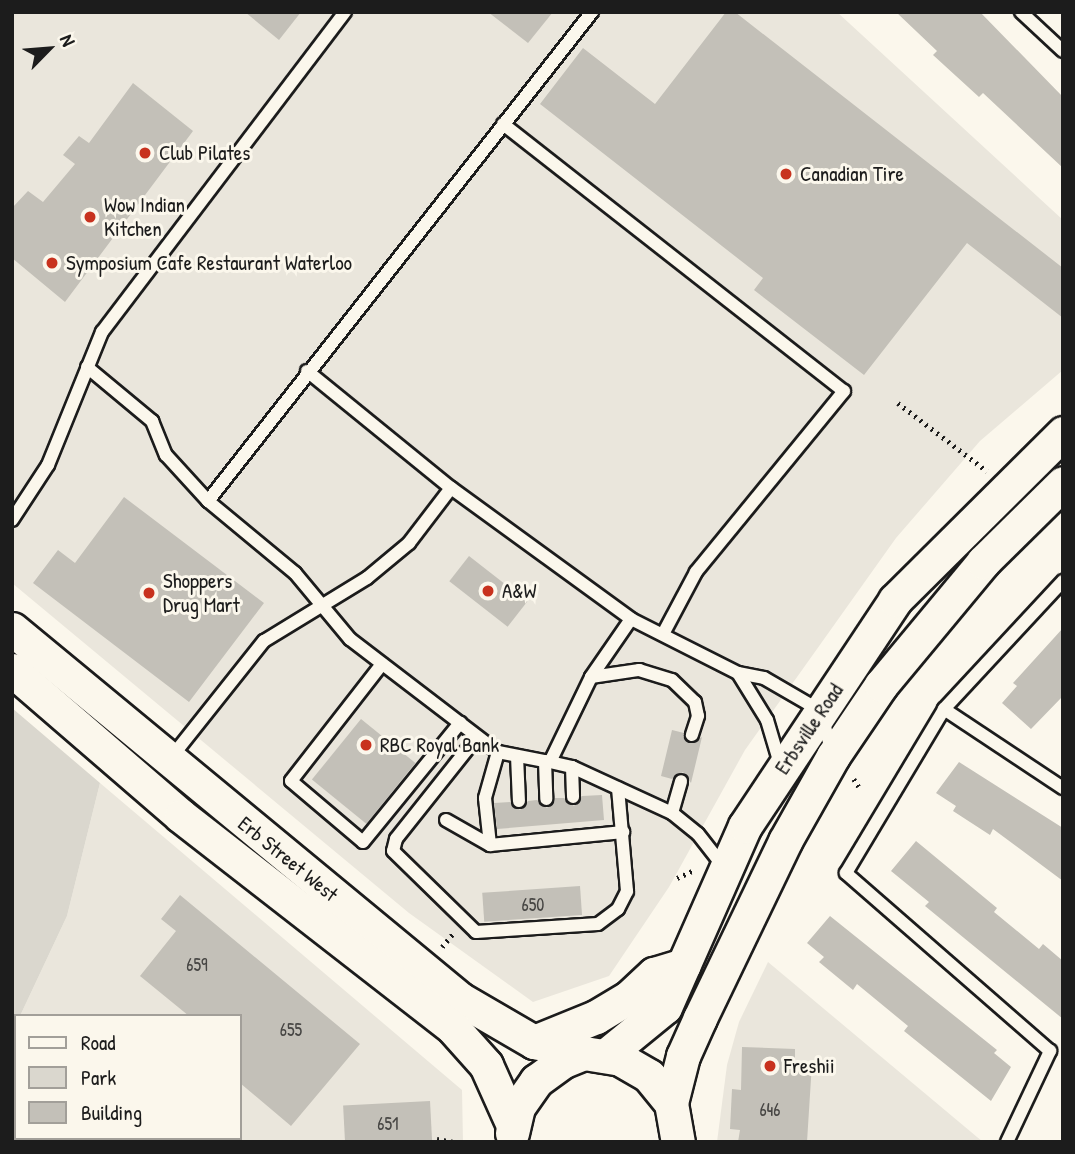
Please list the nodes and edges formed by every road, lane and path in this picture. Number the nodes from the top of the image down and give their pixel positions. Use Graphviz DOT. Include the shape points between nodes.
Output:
graph roads {
  1 [pos="345,12"];
  2 [pos="592,12"];
  3 [pos="1021,12"];
  4 [pos="1063,51"];
  5 [pos="502,124"];
  6 [pos="87,367"];
  7 [pos="307,370"];
  8 [pos="898,403"];
  9 [pos="1063,433"];
  10 [pos="991,473"];
  11 [pos="1063,483"];
  12 [pos="451,488"];
  13 [pos="208,501"];
  14 [pos="12,520"];
  15 [pos="1063,581"];
  16 [pos="324,608"];
  17 [pos="631,619"];
  18 [pos="12,629"];
  19 [pos="663,634"];
  20 [pos="382,664"];
  21 [pos="12,670"];
  22 [pos="738,673"];
  23 [pos="591,677"];
  24 [pos="944,709"];
  25 [pos="821,711"];
  26 [pos="460,723"];
  27 [pos="692,735"];
  28 [pos="477,737"];
  29 [pos="498,752"];
  30 [pos="517,756"];
  31 [pos="168,761"];
  32 [pos="547,762"];
  33 [pos="572,767"];
  34 [pos="843,767"];
  35 [pos="782,769"];
  36 [pos="681,781"];
  37 [pos="859,787"];
  38 [pos="618,788"];
  39 [pos="1063,788"];
  40 [pos="573,797"];
  41 [pos="546,799"];
  42 [pos="519,801"];
  43 [pos="677,816"];
  44 [pos="211,818"];
  45 [pos="446,820"];
  46 [pos="575,823"];
  47 [pos="548,825"];
  48 [pos="520,827"];
  49 [pos="623,832"];
  50 [pos="576,837"];
  51 [pos="548,839"];
  52 [pos="521,842"];
  53 [pos="489,845"];
  54 [pos="726,870"];
  55 [pos="684,965"];
  56 [pos="534,1042"];
  57 [pos="595,1054"];
  58 [pos="671,1103"];
  59 [pos="512,1133"];
  60 [pos="437,1139"];
  61 [pos="454,1142"];
  62 [pos="678,1142"];
  63 [pos="1007,1142"];
  1 -- 6 [label="lane" via="102,332"];
  2 -- 5 [label="lane"];
  3 -- 4 [label="lane"];
  5 -- 7 [label="lane"];
  5 -- 19 [label="lane" via="845,391 696,572"];
  6 -- 13 [label="lane" via="152,421 166,455"];
  6 -- 14 [label="lane" via="48,465"];
  7 -- 12 [label="lane"];
  7 -- 13 [label="lane"];
  8 -- 10 [label="path"];
  9 -- 25 [label="main road, Erbsville Road" via="895,600"];
  11 -- 34 [label="main road, Erbsville Road" via="983,562 881,685"];
  12 -- 16 [label="lane" via="409,543"];
  12 -- 17 [label="lane"];
  13 -- 16 [label="lane" via="295,573"];
  15 -- 24 [label="lane"];
  16 -- 20 [label="lane" via="350,639"];
  16 -- 31 [label="lane" via="264,641"];
  17 -- 19 [label="lane"];
  17 -- 23 [label="lane"];
  18 -- 31 [label="main road, Erb Street West"];
  19 -- 22 [label="lane"];
  20 -- 26 [label="lane"];
  20 -- 26 [label="lane" via="291,781 363,842"];
  21 -- 44 [label="main road, Erb Street West"];
  22 -- 25 [label="lane" via="764,678"];
  22 -- 35 [label="lane" via="767,720"];
  23 -- 27 [label="lane" via="639,670 672,680 695,702 698,716"];
  23 -- 32 [label="lane"];
  24 -- 39 [label="lane"];
  24 -- 63 [label="lane" via="846,873 1050,1051"];
  25 -- 34 [label="lane"];
  25 -- 35 [label="main road, Erbsville Road"];
  26 -- 28 [label="lane"];
  28 -- 29 [label="lane"];
  28 -- 49 [label="lane" via="396,839 393,851 476,932 598,924 618,909 627,891"];
  29 -- 30 [label="lane"];
  29 -- 53 [label="lane" via="485,798"];
  30 -- 32 [label="lane"];
  30 -- 42 [label="lane"];
  31 -- 44 [label="main road, Erb Street West"];
  32 -- 33 [label="lane"];
  32 -- 41 [label="lane"];
  33 -- 38 [label="lane"];
  33 -- 40 [label="lane"];
  34 -- 37 [label="path"];
  34 -- 58 [label="main road, Erbsville Road" via="785,841 696,1027"];
  35 -- 54 [label="main road, Erbsville Road" via="745,826"];
  36 -- 43 [label="lane"];
  38 -- 43 [label="lane"];
  38 -- 49 [label="lane"];
  43 -- 54 [label="lane"];
  44 -- 56 [label="main road, Erb Street West" via="460,999"];
  44 -- 59 [label="main road, Erb Street West" via="453,1028 486,1065"];
  45 -- 53 [label="lane"];
  46 -- 50 [label="lane"];
  47 -- 51 [label="lane"];
  48 -- 52 [label="lane"];
  49 -- 50 [label="lane"];
  50 -- 51 [label="lane"];
  51 -- 52 [label="lane"];
  52 -- 53 [label="lane"];
  54 -- 55 [label="main road, Erbsville Road"];
  55 -- 56 [label="main road" via="654,974 629,997 596,1017"];
  55 -- 57 [label="main road, Erbsville Road" via="665,1007"];
  56 -- 57 [label="main road, Erb Street West"];
  57 -- 58 [label="main road, Erb Street West" via="649,1076"];
  57 -- 59 [label="main road, Erbsville Road" via="564,1060 536,1081"];
  58 -- 62 [label="main road"];
  60 -- 61 [label="path"];
}
